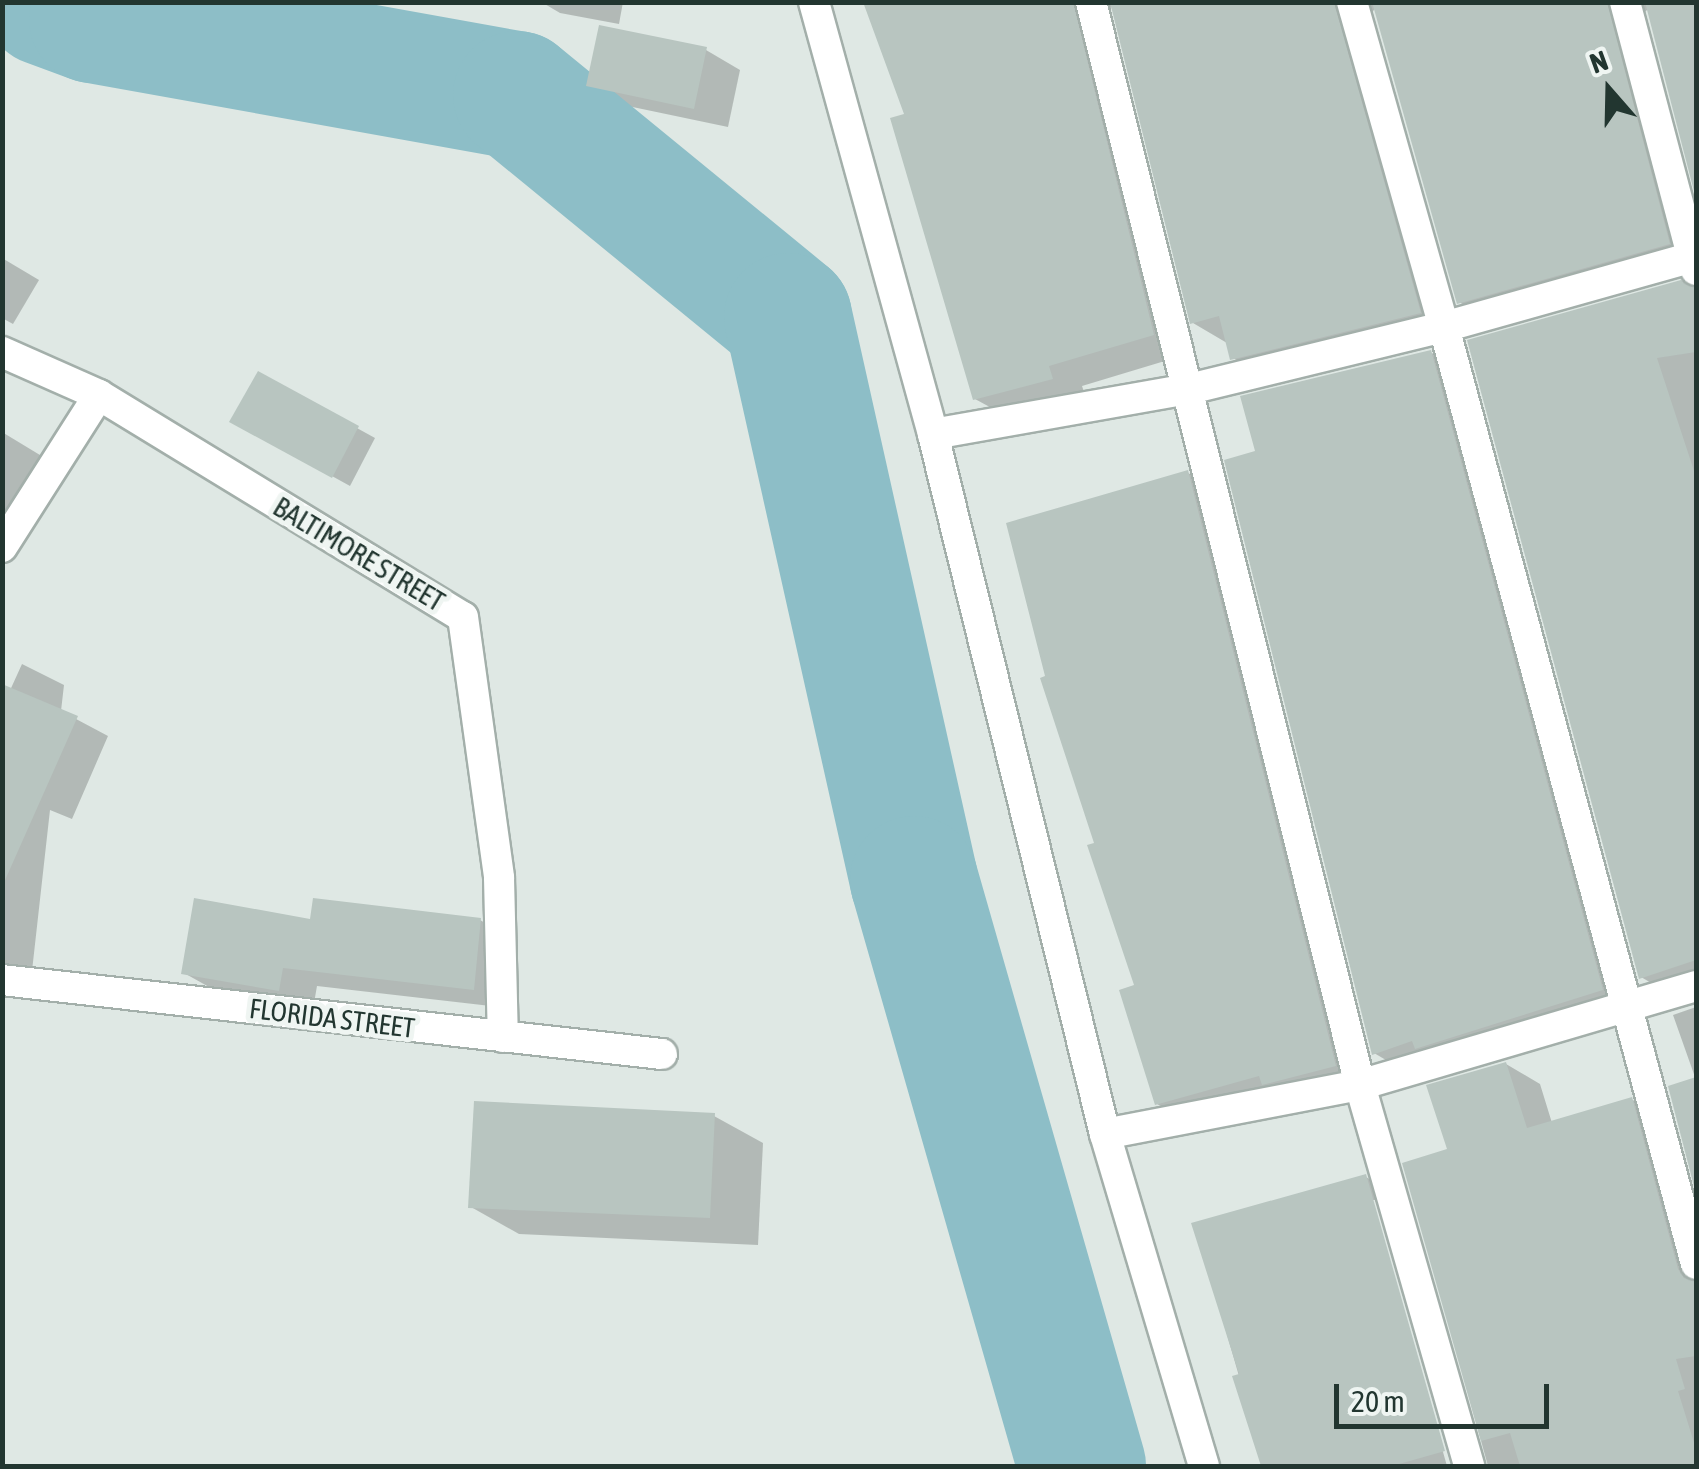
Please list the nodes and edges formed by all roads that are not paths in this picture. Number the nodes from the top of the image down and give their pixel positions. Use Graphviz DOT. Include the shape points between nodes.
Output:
graph roads {
  1 [pos="814,2"];
  2 [pos="1091,2"];
  3 [pos="1352,2"];
  4 [pos="1625,2"];
  5 [pos="1695,261"];
  6 [pos="1444,327"];
  7 [pos="2,352"];
  8 [pos="1189,388"];
  9 [pos="99,395"];
  10 [pos="933,434"];
  11 [pos="2,546"];
  12 [pos="2,980"];
  13 [pos="1696,986"];
  14 [pos="1627,1004"];
  15 [pos="503,1037"];
  16 [pos="662,1054"];
  17 [pos="1360,1086"];
  18 [pos="1105,1134"];
  19 [pos="1696,1264"];
  20 [pos="1204,1466"];
  21 [pos="1469,1466"];
  1 -- 10 [label="street"];
  2 -- 8 [label="street"];
  3 -- 6 [label="street"];
  4 -- 5 [label="street"];
  5 -- 6 [label="street"];
  6 -- 8 [label="street"];
  6 -- 14 [label="street"];
  7 -- 9 [label="street"];
  8 -- 10 [label="street"];
  8 -- 17 [label="street"];
  9 -- 11 [label="street"];
  9 -- 15 [label="street, BALTIMORE STREET" via="464,617 500,878"];
  10 -- 18 [label="street"];
  12 -- 15 [label="street, FLORIDA STREET"];
  13 -- 14 [label="street"];
  14 -- 17 [label="street"];
  14 -- 19 [label="street"];
  15 -- 16 [label="street, FLORIDA STREET"];
  17 -- 18 [label="street"];
  17 -- 21 [label="street"];
  18 -- 20 [label="street"];
}
